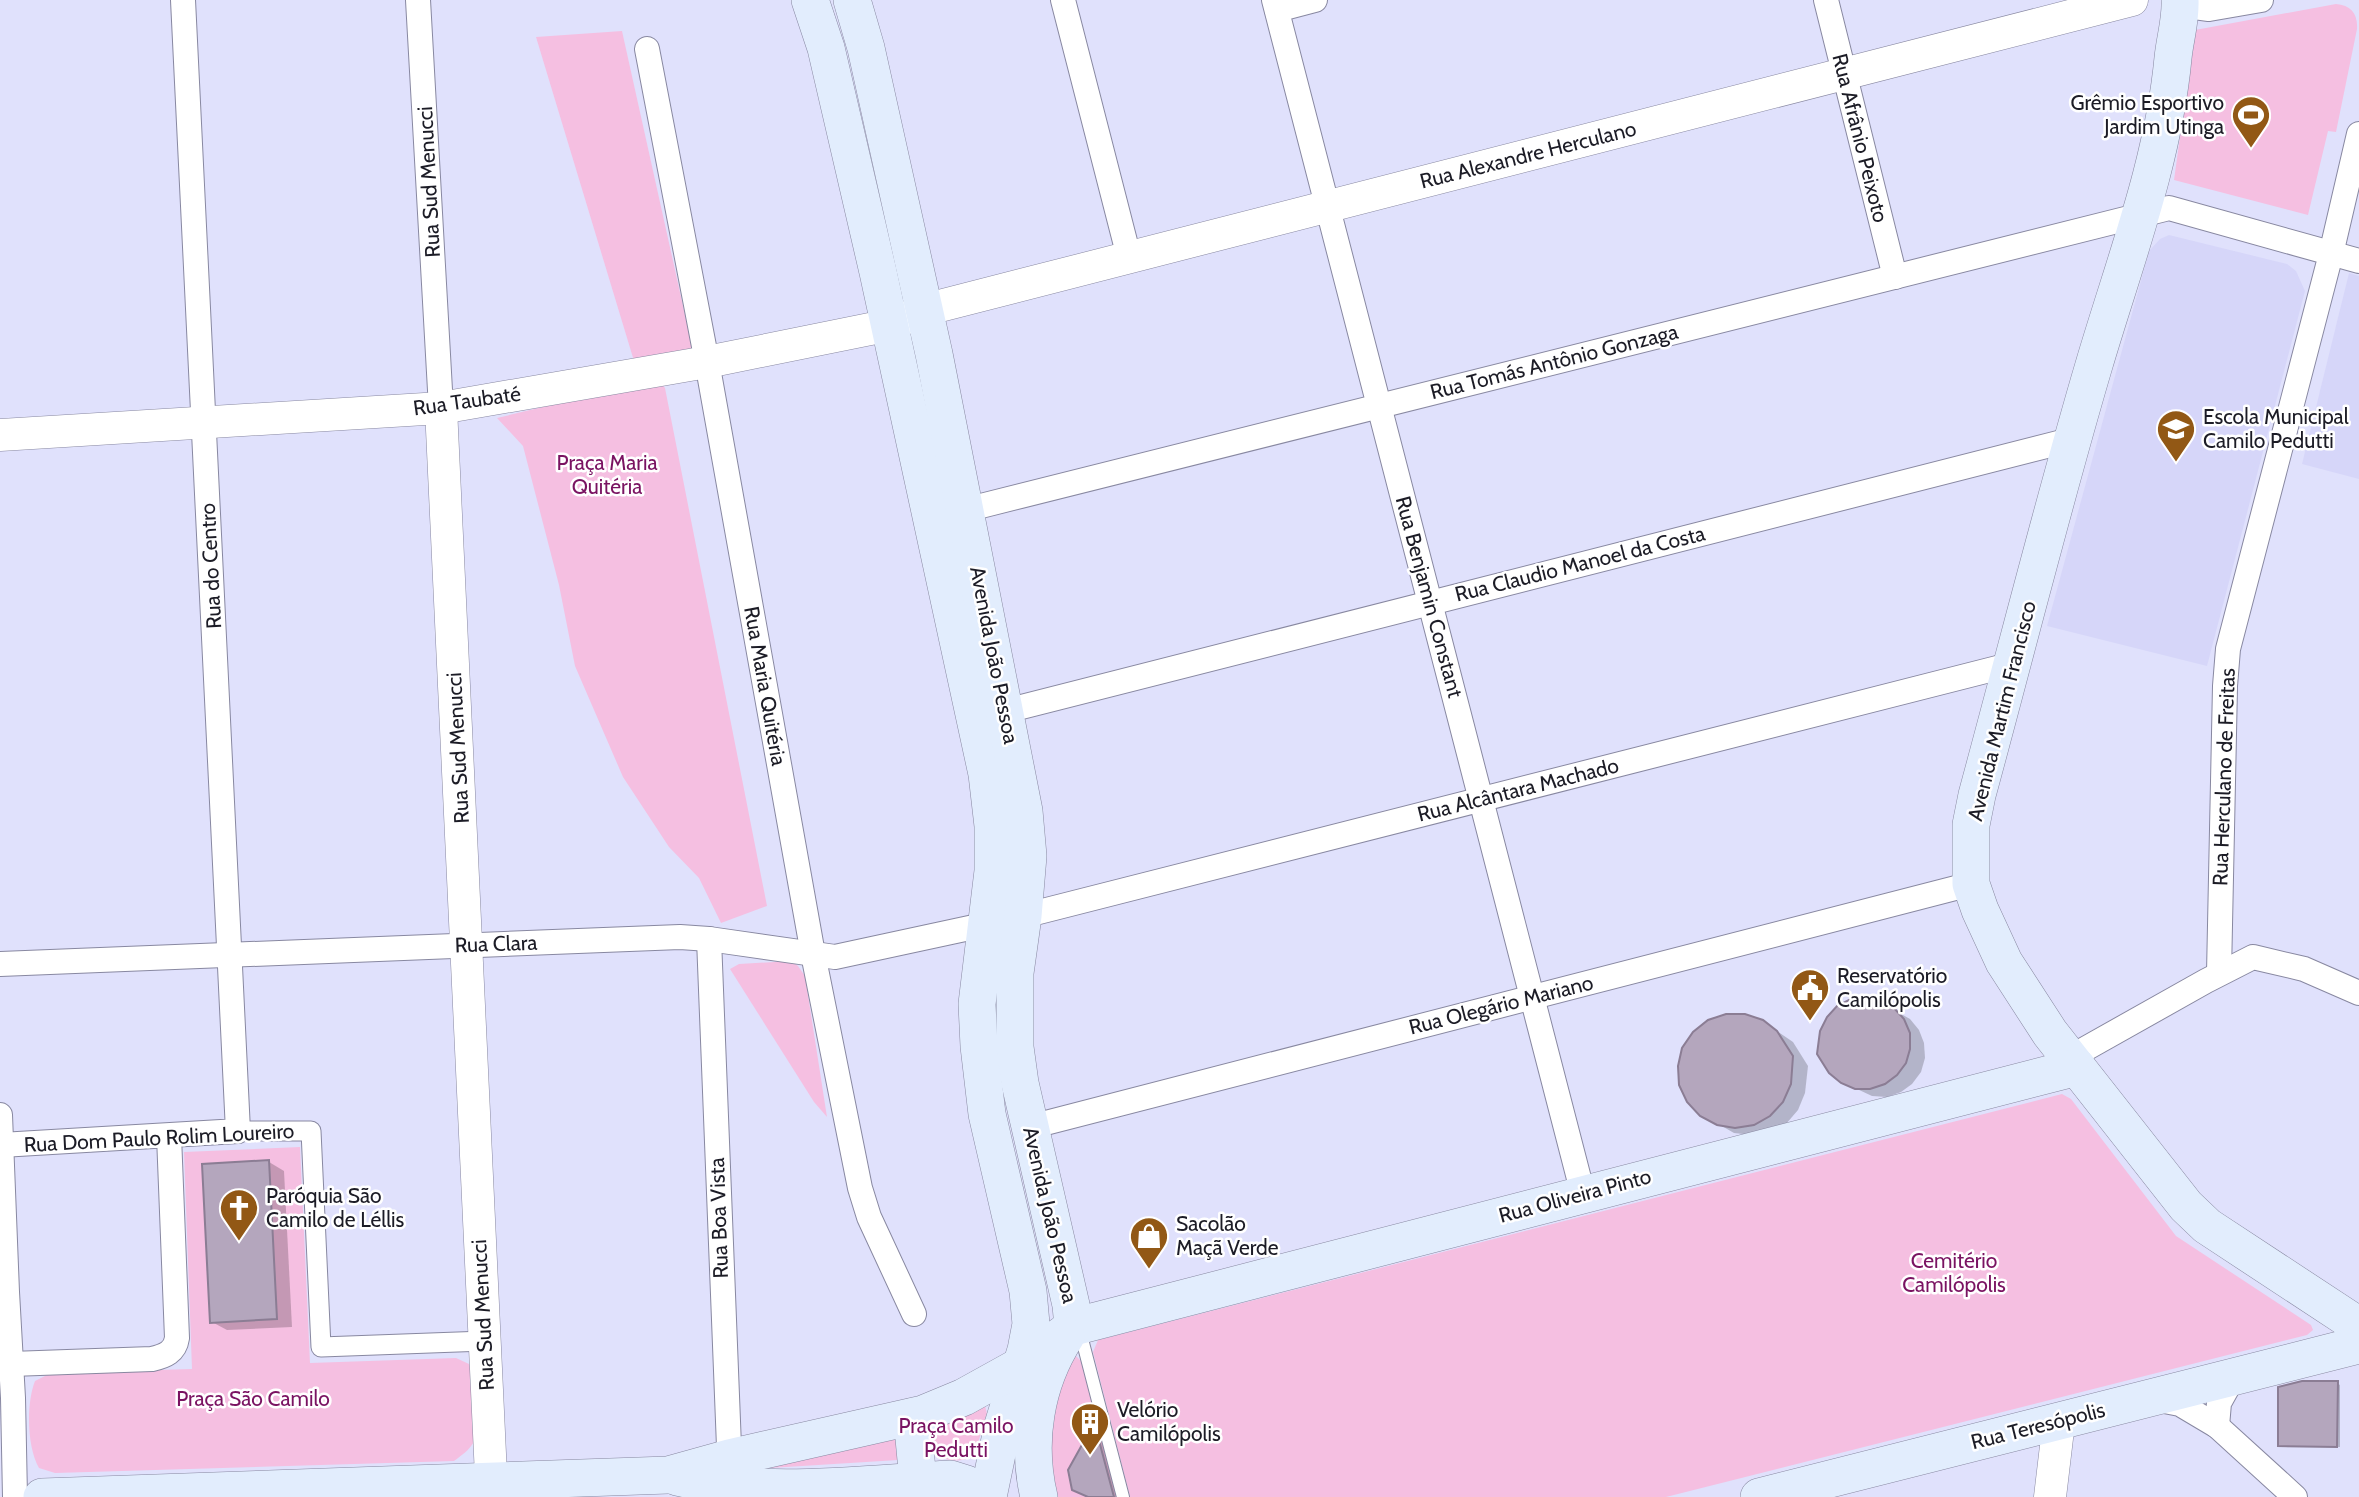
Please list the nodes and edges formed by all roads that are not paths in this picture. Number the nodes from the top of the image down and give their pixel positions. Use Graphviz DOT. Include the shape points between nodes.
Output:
graph roads {
  1 [pos="183,0"];
  2 [pos="418,0"];
  3 [pos="810,0"];
  4 [pos="852,0"];
  5 [pos="1063,0"];
  6 [pos="1315,0"];
  7 [pos="1826,0"];
  8 [pos="2132,0"];
  9 [pos="2261,0"];
  10 [pos="2180,3"];
  11 [pos="1275,5"];
  12 [pos="647,50"];
  13 [pos="1844,74"];
  14 [pos="2359,134"];
  15 [pos="1328,206"];
  16 [pos="2142,214"];
  17 [pos="2331,254"];
  18 [pos="1129,257"];
  19 [pos="2359,261"];
  20 [pos="1895,277"];
  21 [pos="924,310"];
  22 [pos="890,325"];
  23 [pos="707,362"];
  24 [pos="1379,406"];
  25 [pos="441,408"];
  26 [pos="204,422"];
  27 [pos="0,435"];
  28 [pos="2074,439"];
  29 [pos="965,510"];
  30 [pos="1430,602"];
  31 [pos="2013,664"];
  32 [pos="1006,710"];
  33 [pos="1481,799"];
  34 [pos="1971,884"];
  35 [pos="1023,916"];
  36 [pos="988,924"];
  37 [pos="709,939"];
  38 [pos="467,946"];
  39 [pos="229,954"];
  40 [pos="813,954"];
  41 [pos="0,964"];
  42 [pos="2219,974"];
  43 [pos="2359,993"];
  44 [pos="1532,997"];
  45 [pos="2073,1062"];
  46 [pos="0,1115"];
  47 [pos="1030,1126"];
  48 [pos="238,1131"];
  49 [pos="169,1136"];
  50 [pos="1,1145"];
  51 [pos="1583,1194"];
  52 [pos="914,1314"];
  53 [pos="2345,1317"];
  54 [pos="1073,1326"];
  55 [pos="485,1341"];
  56 [pos="2359,1345"];
  57 [pos="2317,1356"];
  58 [pos="11,1364"];
  59 [pos="1020,1366"];
  60 [pos="2234,1376"];
  61 [pos="2149,1398"];
  62 [pos="912,1417"];
  63 [pos="2059,1421"];
  64 [pos="2217,1426"];
  65 [pos="730,1481"];
  66 [pos="918,1481"];
  67 [pos="491,1489"];
  68 [pos="251,1494"];
  69 [pos="16,1497"];
  70 [pos="42,1497"];
  71 [pos="976,1497"];
  72 [pos="988,1497"];
  73 [pos="1040,1497"];
  74 [pos="1123,1497"];
  75 [pos="1759,1497"];
  76 [pos="2050,1497"];
  77 [pos="2295,1497"];
  1 -- 26 [label="street, Rua do Centro"];
  2 -- 25 [label="street, Rua Sud Menucci"];
  3 -- 22 [label="main road, Avenida João Pessoa" via="826,48"];
  4 -- 21 [label="main road, Avenida João Pessoa"];
  5 -- 18 [label="street"];
  6 -- 11 [label="street"];
  7 -- 13 [label="street, Rua Afrânio Peixoto"];
  8 -- 13 [label="street, Rua Alexandre Herculano"];
  9 -- 10 [label="street" via="2209,9"];
  10 -- 16 [label="main road, Avenida Martim Francisco" via="2168,107"];
  11 -- 15 [label="street, Rua Benjamin Constant"];
  12 -- 23 [label="street, Rua Maria Quitéria"];
  13 -- 15 [label="street, Rua Alexandre Herculano"];
  13 -- 20 [label="street, Rua Afrânio Peixoto"];
  14 -- 17 [label="street, Rua Herculano de Freitas"];
  15 -- 18 [label="street, Rua Alexandre Herculano"];
  15 -- 24 [label="street, Rua Benjamin Constant"];
  16 -- 17 [label="street, Rua Tomás Antônio Gonzaga" via="2169,208"];
  16 -- 20 [label="street, Rua Tomás Antônio Gonzaga"];
  16 -- 28 [label="main road, Avenida Martim Francisco"];
  17 -- 19 [label="street, Rua Tomás Antônio Gonzaga"];
  17 -- 42 [label="street, Rua Herculano de Freitas" via="2228,649"];
  18 -- 21 [label="street, Rua Alexandre Herculano"];
  20 -- 24 [label="street, Rua Tomás Antônio Gonzaga"];
  21 -- 22 [label="street, Rua Taubaté"];
  21 -- 29 [label="main road, Avenida João Pessoa"];
  22 -- 23 [label="street, Rua Taubaté"];
  22 -- 36 [label="main road, Avenida João Pessoa" via="987,774 993,826"];
  23 -- 25 [label="street, Rua Taubaté"];
  23 -- 40 [label="street, Rua Maria Quitéria"];
  24 -- 29 [label="street, Rua Tomás Antônio Gonzaga"];
  24 -- 30 [label="street, Rua Benjamin Constant"];
  25 -- 26 [label="street, Rua Taubaté"];
  25 -- 38 [label="street, Rua Sud Menucci"];
  26 -- 27 [label="street, Rua Taubaté"];
  26 -- 39 [label="street, Rua do Centro"];
  28 -- 30 [label="street, Rua Claudio Manoel da Costa"];
  28 -- 31 [label="main road, Avenida Martim Francisco"];
  29 -- 32 [label="main road, Avenida João Pessoa"];
  30 -- 32 [label="street, Rua Claudio Manoel da Costa"];
  30 -- 33 [label="street, Rua Benjamin Constant"];
  31 -- 33 [label="street, Rua Alcântara Machado"];
  31 -- 34 [label="main road, Avenida Martim Francisco" via="1973,815"];
  32 -- 35 [label="main road, Avenida João Pessoa" via="1027,844"];
  33 -- 35 [label="street, Rua Alcântara Machado"];
  33 -- 44 [label="street, Rua Benjamin Constant"];
  34 -- 44 [label="street, Rua Olegário Mariano"];
  34 -- 45 [label="main road, Avenida Martim Francisco" via="2004,962"];
  35 -- 47 [label="main road, Avenida João Pessoa" via="1016,973 1015,1047"];
  36 -- 40 [label="street, Rua Clara" via="835,957"];
  36 -- 59 [label="main road, Avenida João Pessoa" via="977,1004 979,1045 987,1114 1031,1310"];
  37 -- 38 [label="street, Rua Clara"];
  37 -- 40 [label="street, Rua Clara"];
  37 -- 65 [label="street, Rua Boa Vista"];
  38 -- 39 [label="street, Rua Clara"];
  38 -- 55 [label="street, Rua Sud Menucci"];
  39 -- 41 [label="street, Rua Clara"];
  39 -- 48 [label="street, Rua do Centro"];
  40 -- 52 [label="street, Rua Maria Quitéria" via="860,1188"];
  42 -- 43 [label="street" via="2246,959 2260,958 2304,969"];
  42 -- 45 [label="street"];
  44 -- 47 [label="street, Rua Olegário Mariano"];
  44 -- 51 [label="street, Rua Benjamin Constant"];
  45 -- 51 [label="main road, Rua Oliveira Pinto"];
  45 -- 53 [label="main road, Avenida Martim Francisco" via="2186,1206 2207,1226"];
  46 -- 50 [label="street"];
  47 -- 54 [label="main road, Avenida João Pessoa"];
  48 -- 49 [label="street, Rua Dom Paulo Rolim Loureiro"];
  48 -- 55 [label="street, Rua Dom Paulo Rolim Loureiro" via="310,1131 321,1347"];
  49 -- 50 [label="street, Rua Dom Paulo Rolim Loureiro"];
  49 -- 58 [label="street" via="177,1338 173,1350 152,1359"];
  50 -- 58 [label="street"];
  51 -- 54 [label="main road, Rua Oliveira Pinto"];
  53 -- 57 [label="main road"];
  54 -- 59 [label="main road, Avenida João Pessoa"];
  54 -- 73 [label="main road" via="1053,1360 1036,1415 1033,1454"];
  54 -- 74 [label="lane" via="1083,1343"];
  55 -- 67 [label="street, Rua Sud Menucci"];
  56 -- 57 [label="main road, Rua Teresópolis"];
  57 -- 60 [label="main road, Rua Teresópolis"];
  58 -- 69 [label="street"];
  59 -- 62 [label="main road" via="964,1397"];
  59 -- 72 [label="main road"];
  60 -- 61 [label="main road, Rua Teresópolis"];
  60 -- 64 [label="street" via="2219,1403"];
  61 -- 63 [label="main road, Rua Teresópolis"];
  61 -- 64 [label="street" via="2180,1404"];
  62 -- 65 [label="main road"];
  62 -- 66 [label="main road"];
  63 -- 75 [label="main road, Rua Teresópolis"];
  63 -- 76 [label="street"];
  64 -- 77 [label="street"];
  65 -- 66 [label="main road" via="757,1489"];
  65 -- 67 [label="main road" via="668,1475"];
  66 -- 71 [label="main road" via="958,1481"];
  67 -- 68 [label="main road"];
  68 -- 70 [label="main road"];
}
